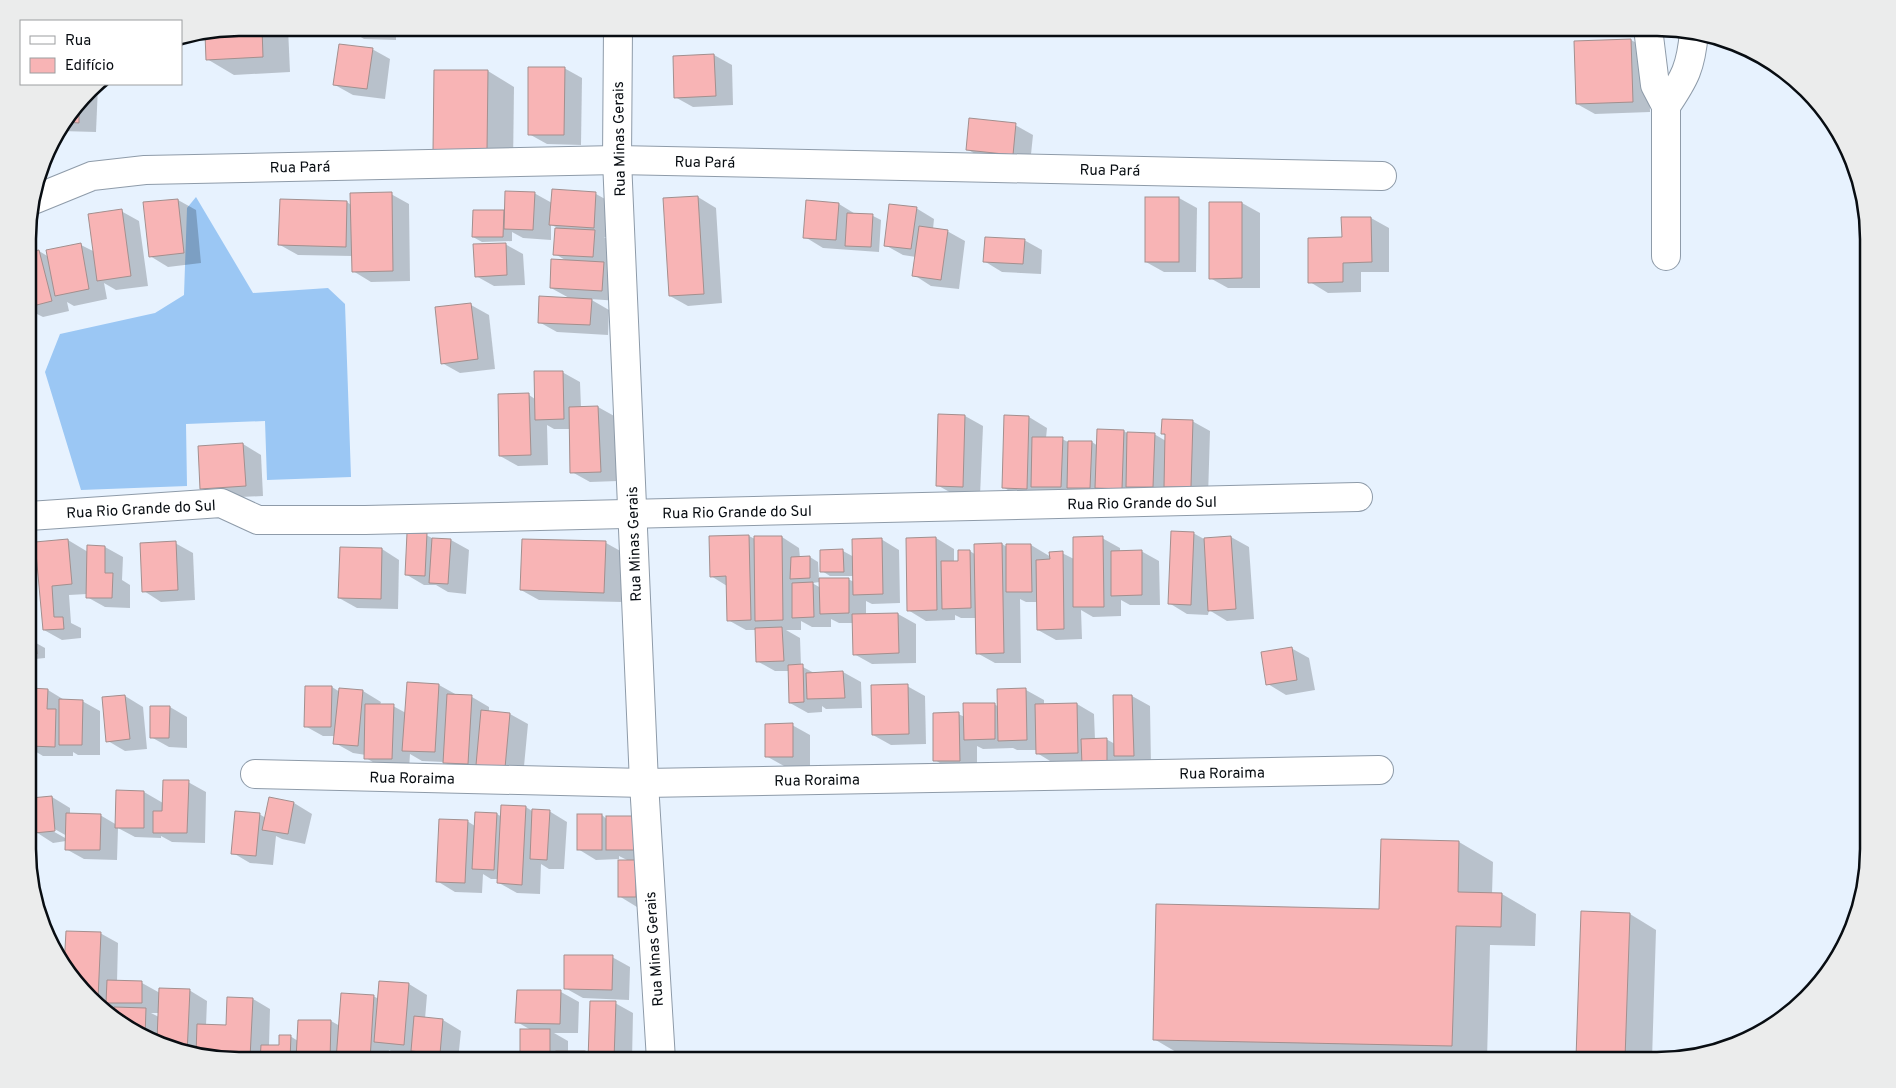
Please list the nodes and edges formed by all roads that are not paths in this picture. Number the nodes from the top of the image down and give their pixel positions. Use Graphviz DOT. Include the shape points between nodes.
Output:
graph roads {
  1 [pos="618,36"];
  2 [pos="1649,36"];
  3 [pos="1693,40"];
  4 [pos="1666,106"];
  5 [pos="617,160"];
  6 [pos="1382,176"];
  7 [pos="41,197"];
  8 [pos="1666,256"];
  9 [pos="1358,497"];
  10 [pos="633,515"];
  11 [pos="36,516"];
  12 [pos="1380,770"];
  13 [pos="254,774"];
  14 [pos="644,783"];
  15 [pos="661,1052"];
  1 -- 5 [label="street, Rua Minas Gerais"];
  2 -- 4 [label="street" via="1655,85"];
  3 -- 4 [label="street" via="1684,80"];
  4 -- 8 [label="street"];
  5 -- 6 [label="street, Rua Pará"];
  5 -- 7 [label="street, Rua Pará" via="145,170 92,176"];
  5 -- 10 [label="street, Rua Minas Gerais"];
  9 -- 10 [label="street, Rua Rio Grande do Sul"];
  10 -- 11 [label="street, Rua Rio Grande do Sul" via="258,520 220,503"];
  10 -- 14 [label="street, Rua Minas Gerais"];
  12 -- 14 [label="street, Rua Roraima"];
  13 -- 14 [label="street, Rua Roraima"];
  14 -- 15 [label="street, Rua Minas Gerais"];
}
